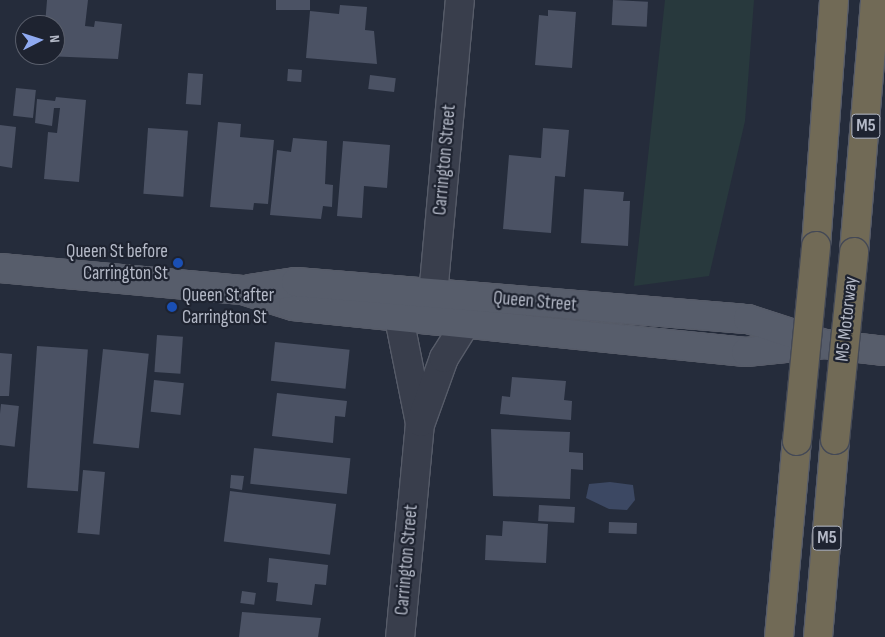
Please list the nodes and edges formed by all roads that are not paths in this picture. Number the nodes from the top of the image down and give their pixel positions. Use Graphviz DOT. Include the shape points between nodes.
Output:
graph roads {
  1 [pos="460,0"];
  2 [pos="834,0"];
  3 [pos="875,0"];
  4 [pos="0,268"];
  5 [pos="242,290"];
  6 [pos="433,293"];
  7 [pos="399,318"];
  8 [pos="430,321"];
  9 [pos="465,324"];
  10 [pos="825,344"];
  11 [pos="885,351"];
  12 [pos="420,423"];
  13 [pos="400,637"];
  14 [pos="779,637"];
  15 [pos="818,637"];
  1 -- 6 [label="street, Carrington Street"];
  2 -- 14 [label="highway, M5 Motorway / M5, bridge" via="816,246"];
  3 -- 15 [label="highway, M5 Motorway / M5, bridge"];
  4 -- 5 [label="main road, Queen Street"];
  5 -- 6 [label="main road, Queen Street" via="296,282"];
  5 -- 7 [label="main road, Queen Street" via="293,306"];
  6 -- 8 [label="street, Carrington Street"];
  6 -- 10 [label="main road, Queen Street" via="748,319"];
  7 -- 8 [label="main road, Queen Street"];
  7 -- 12 [label="street, Carrington Street"];
  8 -- 9 [label="main road, Queen Street"];
  9 -- 10 [label="main road, Queen Street" via="746,352"];
  9 -- 12 [label="street, Carrington Street" via="444,358"];
  10 -- 11 [label="main road, Queen Street"];
  12 -- 13 [label="street, Carrington Street"];
}
